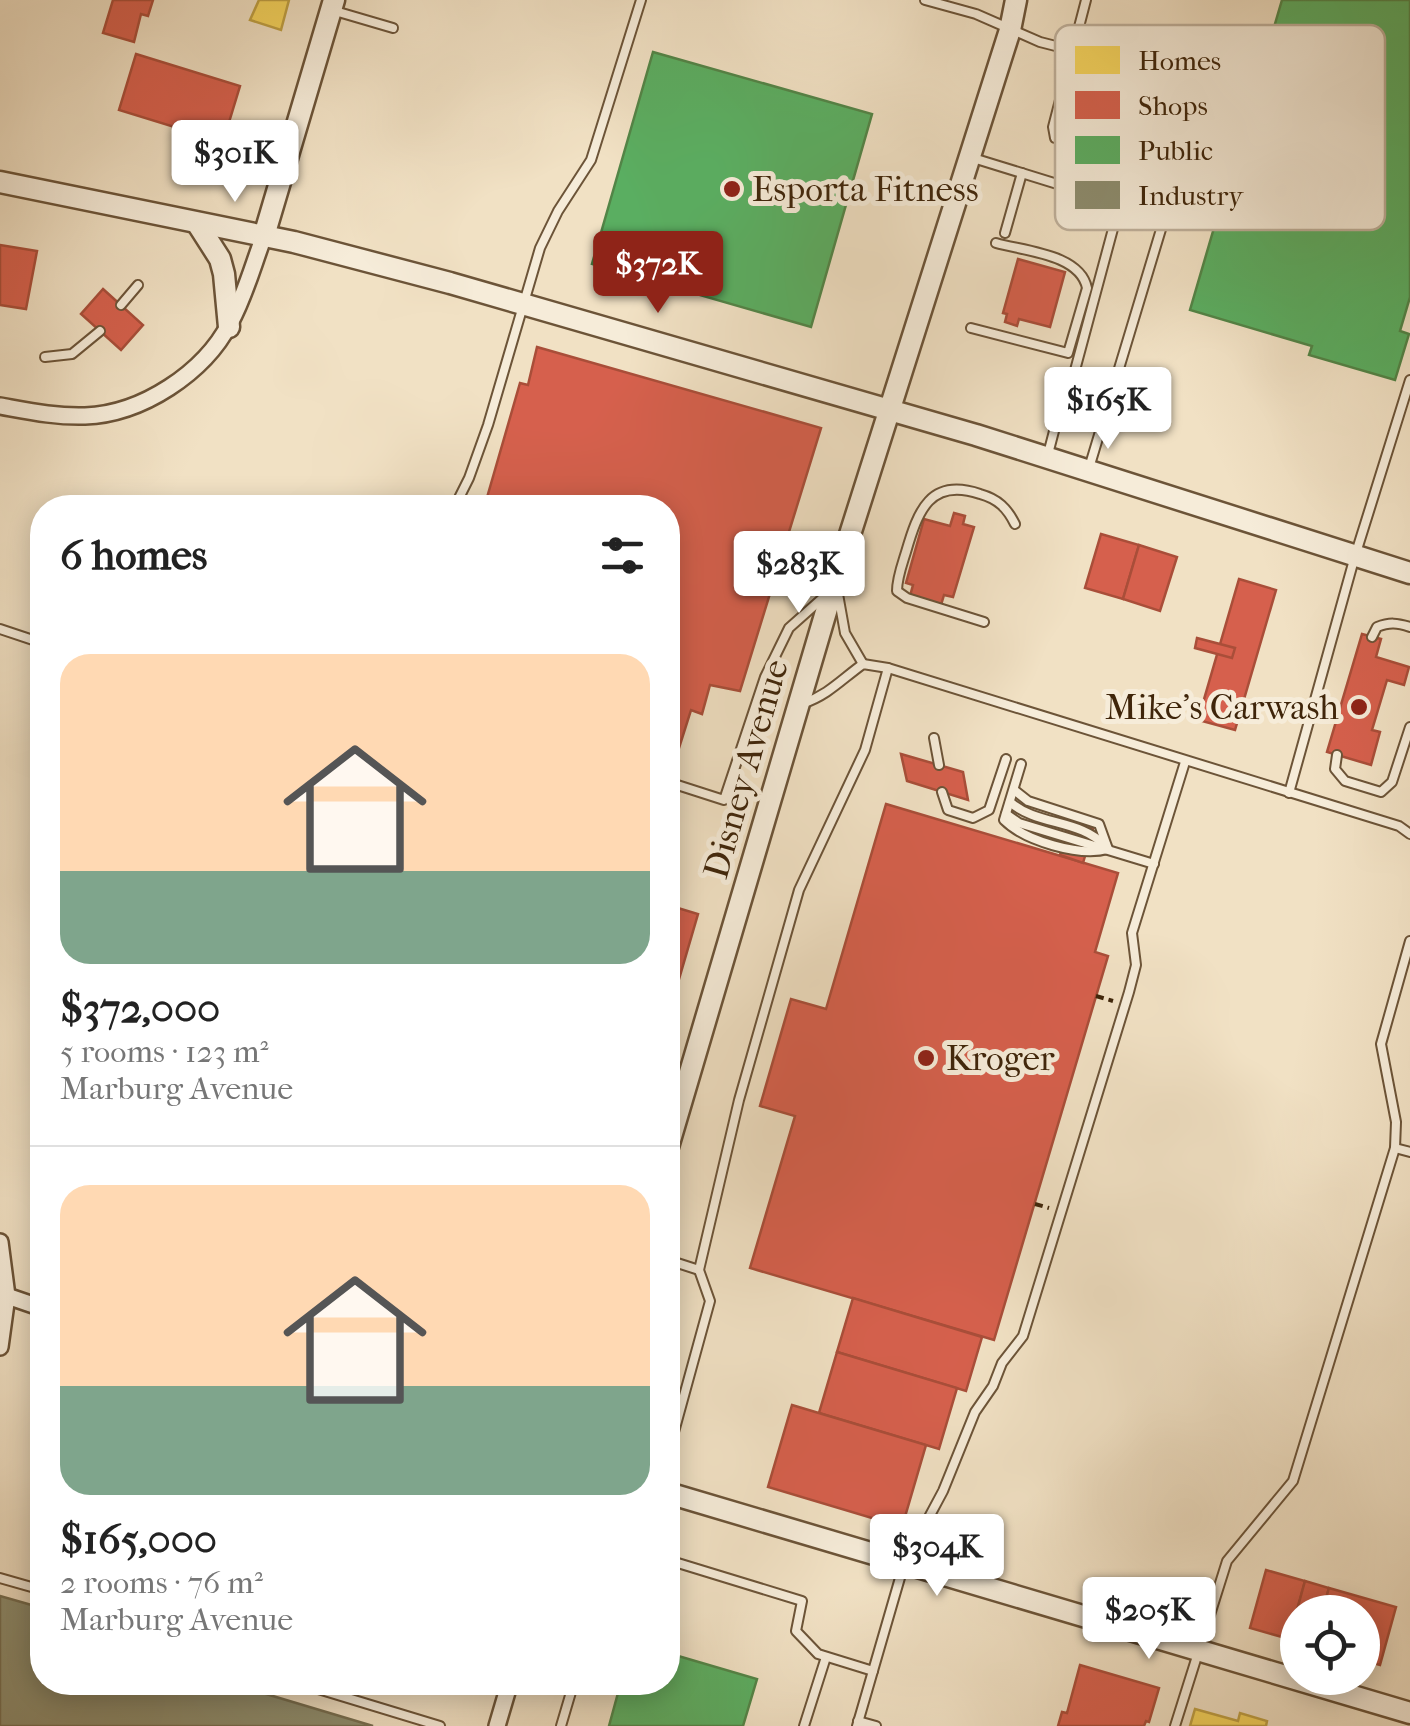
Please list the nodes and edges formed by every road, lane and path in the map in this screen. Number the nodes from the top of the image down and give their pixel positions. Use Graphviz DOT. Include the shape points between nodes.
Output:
graph roads {
  1 [pos="641,0"];
  2 [pos="925,0"];
  3 [pos="1016,0"];
  4 [pos="1086,0"];
  5 [pos="333,5"];
  6 [pos="1080,25"];
  7 [pos="394,28"];
  8 [pos="1010,30"];
  9 [pos="1055,44"];
  10 [pos="968,157"];
  11 [pos="1022,174"];
  12 [pos="0,182"];
  13 [pos="1055,184"];
  14 [pos="197,222"];
  15 [pos="1114,230"];
  16 [pos="1160,230"];
  17 [pos="1006,234"];
  18 [pos="264,236"];
  19 [pos="996,243"];
  20 [pos="138,285"];
  21 [pos="521,304"];
  22 [pos="121,305"];
  23 [pos="229,326"];
  24 [pos="971,328"];
  25 [pos="100,331"];
  26 [pos="44,357"];
  27 [pos="1410,380"];
  28 [pos="0,406"];
  29 [pos="889,410"];
  30 [pos="1046,458"];
  31 [pos="1088,472"];
  32 [pos="460,495"];
  33 [pos="1014,524"];
  34 [pos="1356,556"];
  35 [pos="1410,573"];
  36 [pos="835,582"];
  37 [pos="984,622"];
  38 [pos="1410,627"];
  39 [pos="0,630"];
  40 [pos="1372,637"];
  41 [pos="30,639"];
  42 [pos="863,664"];
  43 [pos="888,668"];
  44 [pos="798,705"];
  45 [pos="1410,727"];
  46 [pos="934,738"];
  47 [pos="1337,754"];
  48 [pos="1006,759"];
  49 [pos="1185,762"];
  50 [pos="1021,764"];
  51 [pos="938,765"];
  52 [pos="680,786"];
  53 [pos="1014,790"];
  54 [pos="942,792"];
  55 [pos="1289,793"];
  56 [pos="1010,802"];
  57 [pos="1410,834"];
  58 [pos="1108,850"];
  59 [pos="1154,864"];
  60 [pos="1410,942"];
  61 [pos="1096,996"];
  62 [pos="1112,1002"];
  63 [pos="680,1106"];
  64 [pos="1395,1148"];
  65 [pos="1410,1152"];
  66 [pos="1035,1204"];
  67 [pos="1050,1208"];
  68 [pos="0,1242"];
  69 [pos="680,1264"];
  70 [pos="699,1270"];
  71 [pos="7,1296"];
  72 [pos="30,1304"];
  73 [pos="0,1347"];
  74 [pos="680,1410"];
  75 [pos="680,1497"];
  76 [pos="680,1564"];
  77 [pos="904,1564"];
  78 [pos="0,1578"];
  79 [pos="30,1587"];
  80 [pos="1198,1650"];
  81 [pos="826,1656"];
  82 [pos="873,1671"];
  83 [pos="338,1695"];
  84 [pos="506,1695"];
  85 [pos="570,1695"];
  86 [pos="1410,1713"];
  87 [pos="858,1723"];
  88 [pos="440,1726"];
  89 [pos="497,1726"];
  90 [pos="562,1726"];
  91 [pos="804,1726"];
  92 [pos="876,1726"];
  93 [pos="1175,1726"];
  1 -- 21 [label="lane" via="591,160 540,248"];
  2 -- 8 [label="lane"];
  3 -- 8 [label="street, Disney Avenue"];
  4 -- 6 [label="lane"];
  5 -- 7 [label="lane"];
  5 -- 18 [label="street"];
  8 -- 9 [label="lane"];
  8 -- 10 [label="street, Disney Avenue"];
  10 -- 11 [label="lane"];
  10 -- 29 [label="street, Disney Avenue"];
  11 -- 13 [label="lane"];
  11 -- 17 [label="lane"];
  12 -- 14 [label="street"];
  14 -- 18 [label="street"];
  14 -- 23 [label="street" via="220,258"];
  15 -- 30 [label="lane"];
  16 -- 31 [label="lane"];
  18 -- 21 [label="street"];
  18 -- 23 [label="street"];
  19 -- 24 [label="lane" via="1071,264 1085,278 1068,353"];
  20 -- 22 [label="lane"];
  21 -- 29 [label="street"];
  21 -- 32 [label="lane" via="488,426"];
  23 -- 28 [label="street" via="204,360 162,392 116,412 60,416"];
  25 -- 26 [label="lane" via="72,354"];
  27 -- 34 [label="lane"];
  29 -- 30 [label="street"];
  29 -- 36 [label="street, Disney Avenue"];
  30 -- 31 [label="street"];
  31 -- 34 [label="street"];
  33 -- 37 [label="lane" via="992,498 954,488 925,502 916,518 897,591"];
  34 -- 35 [label="street"];
  34 -- 55 [label="lane"];
  36 -- 42 [label="lane" via="845,633"];
  36 -- 44 [label="street, Disney Avenue"];
  36 -- 52 [label="lane" via="789,628 764,677 724,800"];
  38 -- 40 [label="lane" via="1386,624"];
  39 -- 41 [label="lane"];
  42 -- 43 [label="lane"];
  42 -- 44 [label="lane" via="827,695"];
  43 -- 49 [label="lane"];
  43 -- 70 [label="lane" via="865,750 799,890"];
  44 -- 63 [label="street, Disney Avenue"];
  45 -- 47 [label="lane" via="1392,782 1381,792 1345,781 1335,769"];
  46 -- 51 [label="lane"];
  48 -- 54 [label="lane" via="989,810 973,818 948,810"];
  49 -- 55 [label="lane"];
  49 -- 59 [label="lane"];
  50 -- 53 [label="lane"];
  53 -- 56 [label="lane"];
  53 -- 58 [label="lane" via="1098,824"];
  55 -- 57 [label="lane"];
  56 -- 58 [label="lane" via="1023,813 1095,835"];
  56 -- 58 [label="lane" via="1006,814 1018,822"];
  58 -- 59 [label="lane"];
  59 -- 77 [label="lane" via="1132,932 1136,965 1129,992 1023,1336 975,1412"];
  60 -- 64 [label="lane" via="1381,1044"];
  61 -- 62 [label="path"];
  64 -- 65 [label="lane"];
  64 -- 80 [label="lane" via="1293,1481 1227,1561"];
  66 -- 67 [label="path"];
  68 -- 71 [label="street"];
  69 -- 70 [label="lane"];
  70 -- 74 [label="lane" via="710,1301"];
  71 -- 72 [label="street"];
  71 -- 73 [label="street"];
  75 -- 77 [label="street"];
  76 -- 81 [label="lane" via="802,1601 796,1631"];
  77 -- 80 [label="street"];
  77 -- 82 [label="lane"];
  78 -- 79 [label="lane"];
  80 -- 86 [label="street"];
  80 -- 93 [label="lane"];
  81 -- 82 [label="lane"];
  81 -- 91 [label="lane"];
  82 -- 87 [label="lane"];
  83 -- 88 [label="lane"];
  84 -- 89 [label="street"];
  85 -- 90 [label="lane"];
  87 -- 92 [label="lane"];
}
